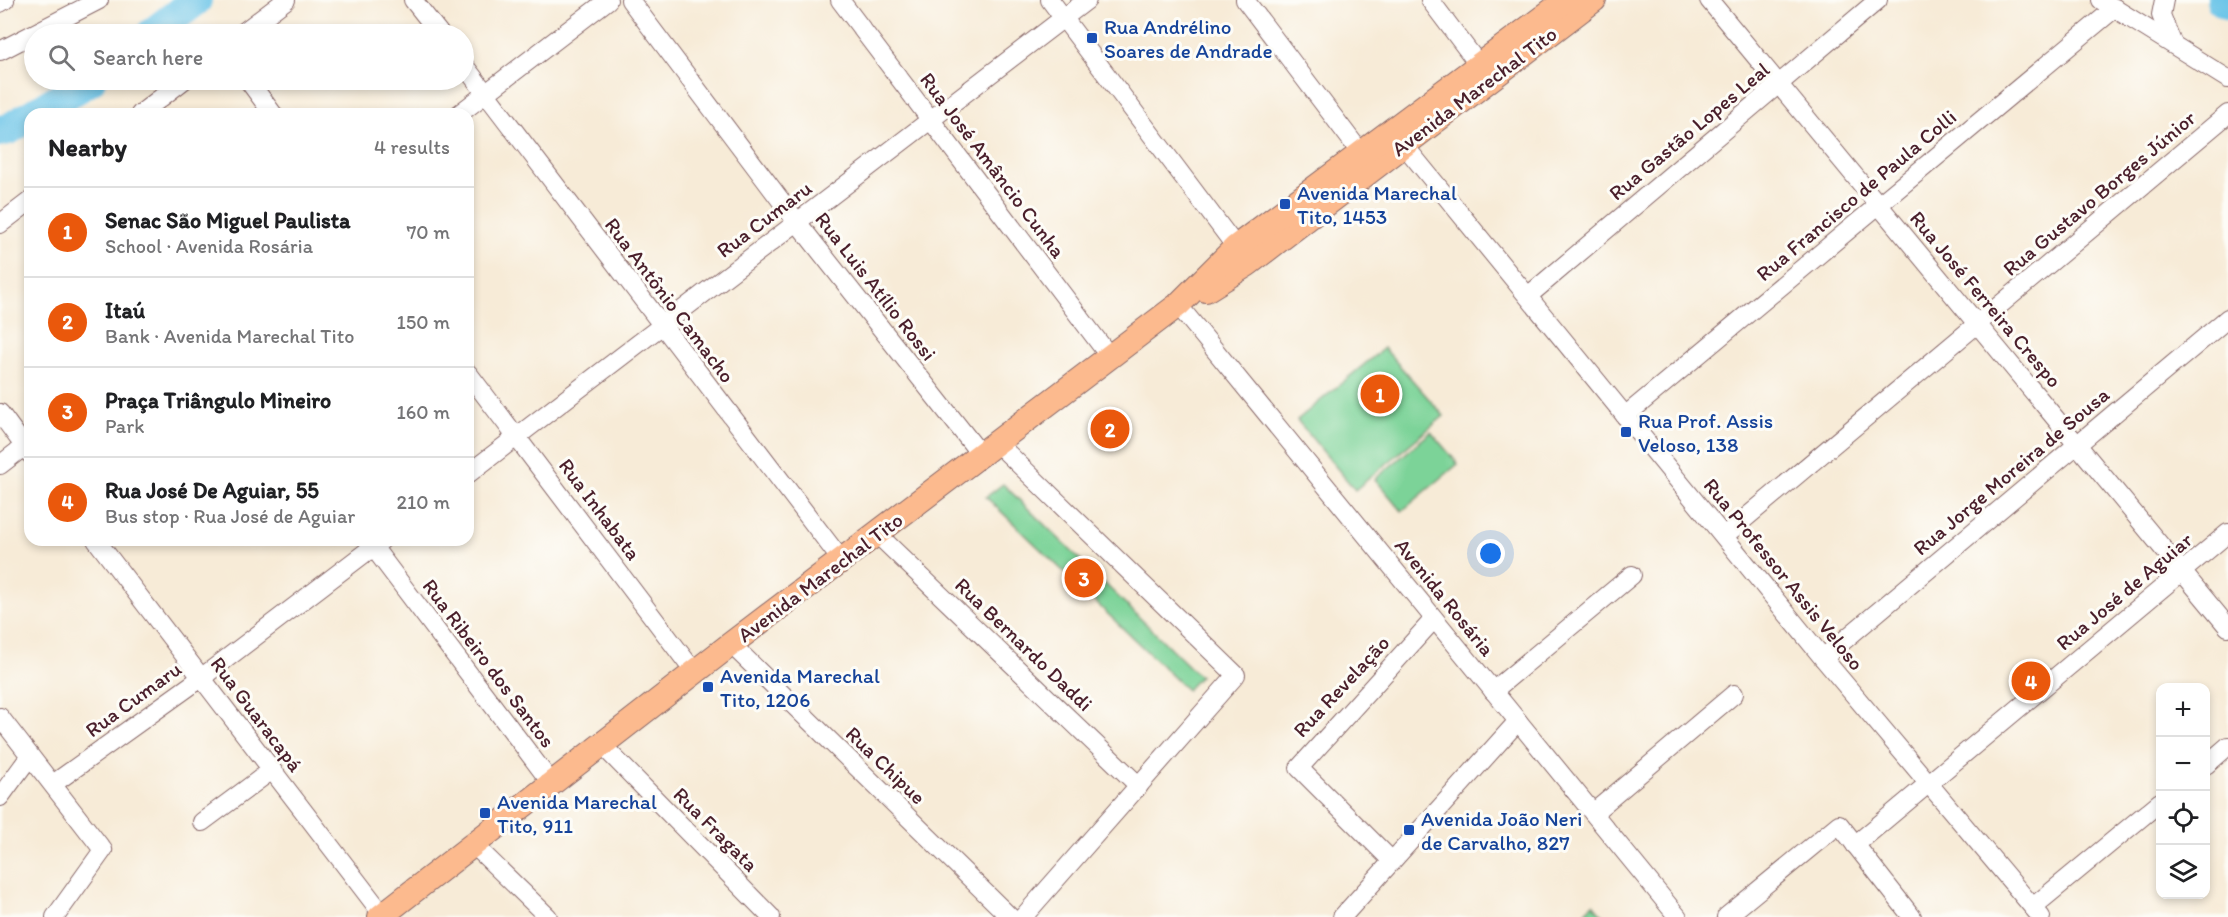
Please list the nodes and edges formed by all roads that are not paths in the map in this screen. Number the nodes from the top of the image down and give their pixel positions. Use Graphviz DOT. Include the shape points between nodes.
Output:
graph roads {
  1 [pos="5,0"];
  2 [pos="99,0"];
  3 [pos="285,0"];
  4 [pos="413,0"];
  5 [pos="608,0"];
  6 [pos="630,0"];
  7 [pos="840,0"];
  8 [pos="1050,0"];
  9 [pos="1087,0"];
  10 [pos="1245,0"];
  11 [pos="1430,0"];
  12 [pos="1566,0"];
  13 [pos="1594,0"];
  14 [pos="1709,0"];
  15 [pos="1878,0"];
  16 [pos="2163,1"];
  17 [pos="0,3"];
  18 [pos="2108,4"];
  19 [pos="1063,18"];
  20 [pos="52,24"];
  21 [pos="254,24"];
  22 [pos="432,24"];
  23 [pos="24,39"];
  24 [pos="2172,42"];
  25 [pos="0,51"];
  26 [pos="1479,65"];
  27 [pos="474,79"];
  28 [pos="2228,79"];
  29 [pos="1779,85"];
  30 [pos="171,90"];
  31 [pos="255,90"];
  32 [pos="485,94"];
  33 [pos="1437,97"];
  34 [pos="148,108"];
  35 [pos="269,108"];
  36 [pos="467,108"];
  37 [pos="2228,114"];
  38 [pos="931,120"];
  39 [pos="1404,145"];
  40 [pos="1361,153"];
  41 [pos="1879,205"];
  42 [pos="24,206"];
  43 [pos="797,222"];
  44 [pos="0,224"];
  45 [pos="1236,247"];
  46 [pos="1528,296"];
  47 [pos="1178,305"];
  48 [pos="2228,318"];
  49 [pos="1978,324"];
  50 [pos="662,326"];
  51 [pos="1110,357"];
  52 [pos="474,381"];
  53 [pos="0,413"];
  54 [pos="1625,416"];
  55 [pos="517,436"];
  56 [pos="24,443"];
  57 [pos="2078,445"];
  58 [pos="989,449"];
  59 [pos="24,450"];
  60 [pos="0,465"];
  61 [pos="474,469"];
  62 [pos="2228,533"];
  63 [pos="877,534"];
  64 [pos="1724,536"];
  65 [pos="101,546"];
  66 [pos="369,546"];
  67 [pos="377,546"];
  68 [pos="842,561"];
  69 [pos="2182,572"];
  70 [pos="1632,575"];
  71 [pos="1434,619"];
  72 [pos="2228,627"];
  73 [pos="731,644"];
  74 [pos="1823,658"];
  75 [pos="695,673"];
  76 [pos="201,678"];
  77 [pos="1493,692"];
  78 [pos="1734,694"];
  79 [pos="0,717"];
  80 [pos="1518,721"];
  81 [pos="0,732"];
  82 [pos="603,746"];
  83 [pos="2228,746"];
  84 [pos="28,754"];
  85 [pos="2210,761"];
  86 [pos="272,770"];
  87 [pos="1928,783"];
  88 [pos="52,784"];
  89 [pos="552,784"];
  90 [pos="1139,786"];
  91 [pos="0,797"];
  92 [pos="2156,806"];
  93 [pos="1593,813"];
  94 [pos="202,822"];
  95 [pos="474,845"];
  96 [pos="1855,845"];
  97 [pos="1392,861"];
  98 [pos="2037,912"];
  99 [pos="381,916"];
  100 [pos="55,917"];
  101 [pos="548,917"];
  102 [pos="771,917"];
  103 [pos="1010,917"];
  104 [pos="1023,917"];
  105 [pos="1342,917"];
  106 [pos="1678,917"];
  107 [pos="1726,917"];
  108 [pos="1912,917"];
  1 -- 17 [label="street"];
  2 -- 20 [label="street"];
  3 -- 21 [label="street"];
  4 -- 22 [label="street"];
  5 -- 32 [label="street"];
  6 -- 43 [label="street, Rua Luis Atílio Rossi"];
  7 -- 38 [label="street, Rua José Amâncio Cunha"];
  8 -- 19 [label="street"];
  9 -- 19 [label="street, Rua Cumaru"];
  10 -- 40 [label="street"];
  11 -- 26 [label="street"];
  12 -- 26 [label="main road, Avenida Marechal Tito"];
  13 -- 39 [label="main road, Avenida Marechal Tito"];
  14 -- 29 [label="street, Rua José Ferreira Crespo"];
  15 -- 29 [label="street, Rua Gastão Lopes Leal"];
  16 -- 24 [label="street" via="2161,15"];
  18 -- 24 [label="street"];
  18 -- 41 [label="street, Rua Francisco de Paula Colli"];
  19 -- 38 [label="street, Rua Cumaru"];
  19 -- 45 [label="street"];
  23 -- 25 [label="street"];
  24 -- 28 [label="street"];
  26 -- 33 [label="main road, Avenida Marechal Tito"];
  27 -- 32 [label="street, Rua Antônio Camacho"];
  29 -- 41 [label="street, Rua José Ferreira Crespo"];
  29 -- 46 [label="street, Rua Gastão Lopes Leal"];
  30 -- 34 [label="street"];
  31 -- 35 [label="street"];
  32 -- 36 [label="street"];
  32 -- 50 [label="street, Rua Antônio Camacho"];
  33 -- 39 [label="main road" via="1416,117"];
  33 -- 40 [label="main road, Avenida Marechal Tito"];
  37 -- 49 [label="street, Rua Gustavo Borges Júnior"];
  38 -- 43 [label="street, Rua Cumaru"];
  38 -- 51 [label="street, Rua José Amâncio Cunha"];
  39 -- 46 [label="street, Rua Professor Assis Veloso"];
  39 -- 47 [label="main road, Avenida Marechal Tito" via="1248,264"];
  40 -- 45 [label="main road, Avenida Marechal Tito"];
  41 -- 49 [label="street, Rua José Ferreira Crespo"];
  41 -- 54 [label="street, Rua Francisco de Paula Colli"];
  42 -- 44 [label="street"];
  43 -- 50 [label="street, Rua Cumaru"];
  43 -- 58 [label="street, Rua Luis Atílio Rossi"];
  45 -- 47 [label="main road" via="1229,265"];
  46 -- 54 [label="street, Rua Professor Assis Veloso"];
  47 -- 51 [label="main road, Avenida Marechal Tito"];
  47 -- 71 [label="street, Avenida Rosária"];
  48 -- 57 [label="street, Rua Jorge Moreira de Sousa"];
  49 -- 57 [label="street, Rua José Ferreira Crespo"];
  49 -- 64 [label="street, Rua Gustavo Borges Júnior"];
  50 -- 55 [label="street, Rua Cumaru"];
  50 -- 68 [label="street, Rua Antônio Camacho"];
  51 -- 58 [label="main road, Avenida Marechal Tito"];
  52 -- 55 [label="street, Rua Inhabata"];
  53 -- 56 [label="street"];
  54 -- 64 [label="street, Rua Professor Assis Veloso"];
  55 -- 61 [label="street, Rua Cumaru"];
  55 -- 75 [label="street, Rua Inhabata"];
  57 -- 69 [label="street, Rua José Ferreira Crespo"];
  57 -- 74 [label="street, Rua Jorge Moreira de Sousa"];
  58 -- 63 [label="main road, Avenida Marechal Tito"];
  58 -- 90 [label="street, Rua Luis Atílio Rossi" via="1236,675"];
  59 -- 60 [label="street"];
  62 -- 69 [label="street, Rua José de Aguiar"];
  63 -- 68 [label="main road, Avenida Marechal Tito"];
  63 -- 90 [label="street, Rua Bernardo Daddi"];
  64 -- 74 [label="street, Rua Professor Assis Veloso"];
  65 -- 76 [label="street, Rua Guaracapá"];
  66 -- 76 [label="street, Rua Cumaru"];
  67 -- 89 [label="street, Rua Ribeiro dos Santos"];
  68 -- 73 [label="main road, Avenida Marechal Tito"];
  69 -- 72 [label="street, Rua José Ferreira Crespo"];
  69 -- 87 [label="street, Rua José de Aguiar"];
  70 -- 77 [label="street"];
  71 -- 77 [label="street, Avenida Rosária"];
  71 -- 97 [label="street, Rua Revelação" via="1299,768"];
  73 -- 75 [label="main road, Avenida Marechal Tito"];
  73 -- 103 [label="street, Rua Chipue"];
  74 -- 87 [label="street, Rua Professor Assis Veloso"];
  75 -- 82 [label="main road, Avenida Marechal Tito"];
  76 -- 86 [label="street, Rua Guaracapá"];
  76 -- 88 [label="street, Rua Cumaru"];
  77 -- 80 [label="street, Avenida Rosária"];
  78 -- 93 [label="street"];
  79 -- 84 [label="street"];
  80 -- 93 [label="street, Avenida Rosária"];
  80 -- 97 [label="street"];
  81 -- 84 [label="street"];
  82 -- 89 [label="main road, Avenida Marechal Tito"];
  82 -- 102 [label="street, Rua Fragata"];
  83 -- 85 [label="street"];
  84 -- 88 [label="street"];
  84 -- 91 [label="street"];
  86 -- 94 [label="street"];
  86 -- 99 [label="street, Rua Guaracapá"];
  87 -- 96 [label="street, Rua José de Aguiar"];
  87 -- 98 [label="street, Rua Professor Assis Veloso"];
  88 -- 100 [label="street" via="103,850"];
  89 -- 95 [label="main road, Avenida Marechal Tito"];
  90 -- 104 [label="street"];
  92 -- 98 [label="street"];
  93 -- 106 [label="street, Avenida Rosária"];
  95 -- 99 [label="main road, Avenida Marechal Tito"];
  95 -- 101 [label="street"];
  96 -- 107 [label="street" via="1838,825"];
  96 -- 108 [label="street"];
  97 -- 105 [label="street"];
}
